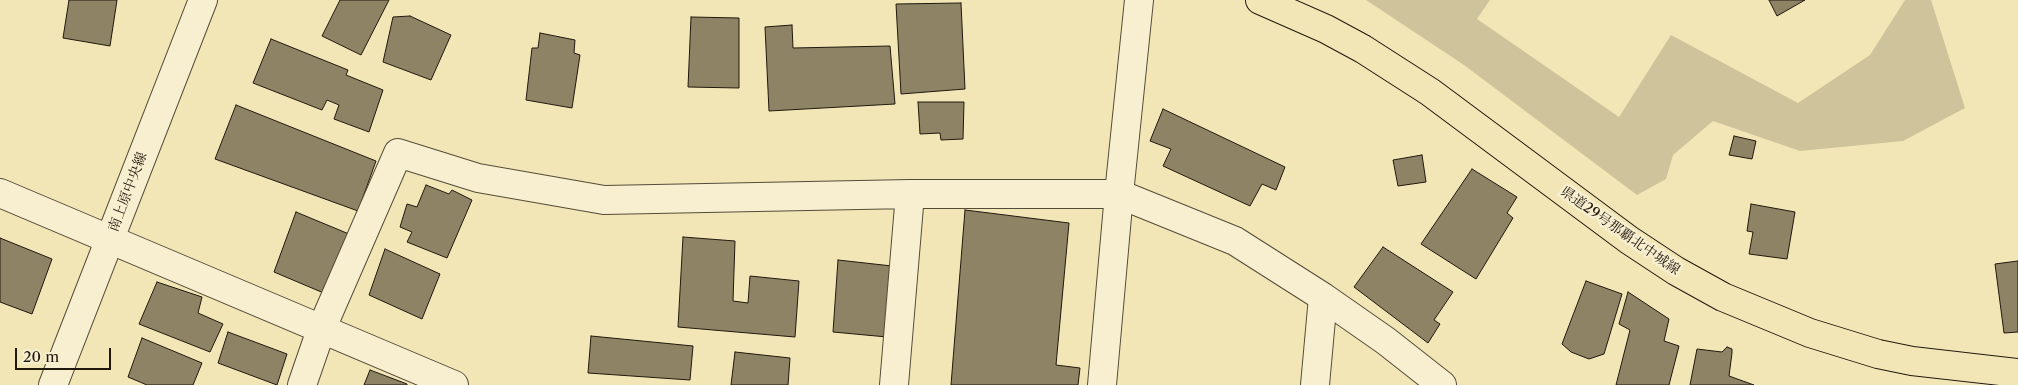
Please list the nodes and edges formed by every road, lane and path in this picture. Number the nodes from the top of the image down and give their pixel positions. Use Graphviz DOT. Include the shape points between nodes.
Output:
graph roads {
  1 [pos="203,0"];
  2 [pos="1139,0"];
  3 [pos="1260,0"];
  4 [pos="0,193"];
  5 [pos="910,194"];
  6 [pos="1119,194"];
  7 [pos="110,238"];
  8 [pos="1323,297"];
  9 [pos="321,330"];
  10 [pos="2015,377"];
  11 [pos="53,385"];
  12 [pos="302,385"];
  13 [pos="454,385"];
  14 [pos="894,385"];
  15 [pos="1102,385"];
  16 [pos="1314,385"];
  17 [pos="1442,385"];
  1 -- 7 [label="street, 南上原中央線"];
  2 -- 6 [label="street"];
  3 -- 10 [label="main road, 県道29号那覇北中城線" via="1363,49 1430,92 1629,240 1723,297 1802,330 1878,354"];
  4 -- 7 [label="street"];
  5 -- 6 [label="street"];
  5 -- 9 [label="street" via="604,200 478,178 398,153"];
  5 -- 14 [label="street"];
  6 -- 8 [label="street" via="1235,241"];
  6 -- 15 [label="street"];
  7 -- 9 [label="street"];
  7 -- 11 [label="street, 南上原中央線"];
  8 -- 16 [label="street"];
  8 -- 17 [label="street"];
  9 -- 12 [label="street"];
  9 -- 13 [label="street"];
}
